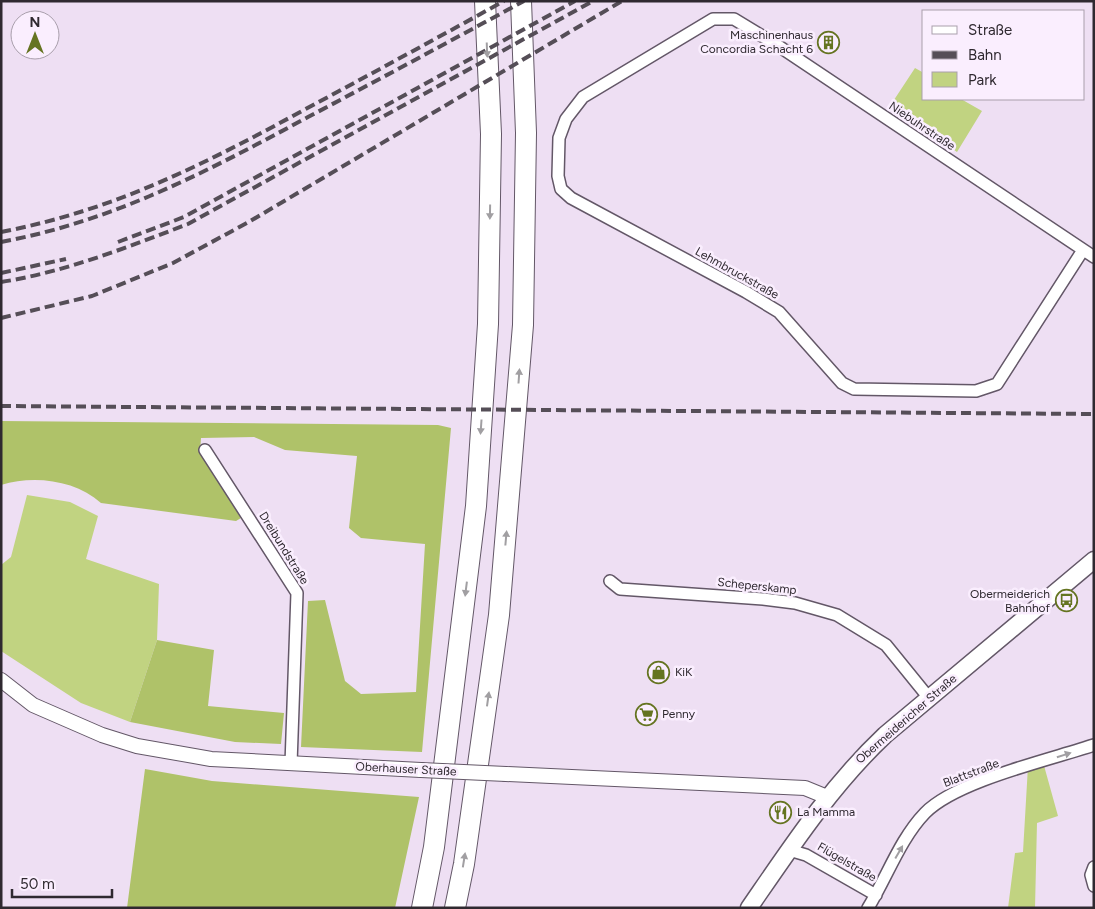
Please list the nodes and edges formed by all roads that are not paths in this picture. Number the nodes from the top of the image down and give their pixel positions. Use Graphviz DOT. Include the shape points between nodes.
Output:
graph roads {
  1 [pos="486,1"];
  2 [pos="521,1"];
  3 [pos="734,19"];
  4 [pos="1083,250"];
  5 [pos="1094,257"];
  6 [pos="205,450"];
  7 [pos="1094,560"];
  8 [pos="610,581"];
  9 [pos="1,680"];
  10 [pos="929,698"];
  11 [pos="1094,745"];
  12 [pos="291,764"];
  13 [pos="827,797"];
  14 [pos="789,850"];
  15 [pos="1094,867"];
  16 [pos="1094,886"];
  17 [pos="876,895"];
  18 [pos="422,908"];
  19 [pos="455,908"];
  20 [pos="749,908"];
  21 [pos="868,908"];
  1 -- 18 [label="highway, one-way" via="491,134 488,324 476,506 434,847"];
  19 -- 2 [label="highway, one-way" via="500,615 523,325 526,133"];
  3 -- 4 [label="street, Niebuhrstraße"];
  3 -- 4 [label="street, Lehmbruckstraße" via="714,19 583,97 566,119 559,138 561,189 571,198 779,312 842,384 854,390 976,391 996,384"];
  4 -- 5 [label="street, Niebuhrstraße"];
  6 -- 12 [label="street, Dreibundstraße" via="297,593"];
  7 -- 10 [label="main road, Obermeidericher Straße"];
  8 -- 10 [label="street, Scheperskamp" via="620,589 763,598 837,615 886,645"];
  9 -- 12 [label="street, Oberhauser Straße" via="33,705 102,735 137,746 210,759"];
  10 -- 13 [label="main road, Obermeidericher Straße" via="855,764"];
  17 -- 11 [label="street, Blattstraße, one-way" via="912,830 939,802 965,787"];
  12 -- 13 [label="street, Oberhauser Straße, bridge" via="804,788"];
  13 -- 14 [label="main road, Obermeidericher Straße"];
  14 -- 17 [label="street, Flügelstraße" via="806,855"];
  14 -- 20 [label="main road, Obermeidericher Straße"];
  15 -- 16 [label="street" via="1091,875"];
  17 -- 21 [label="street, Flügelstraße"];
}
